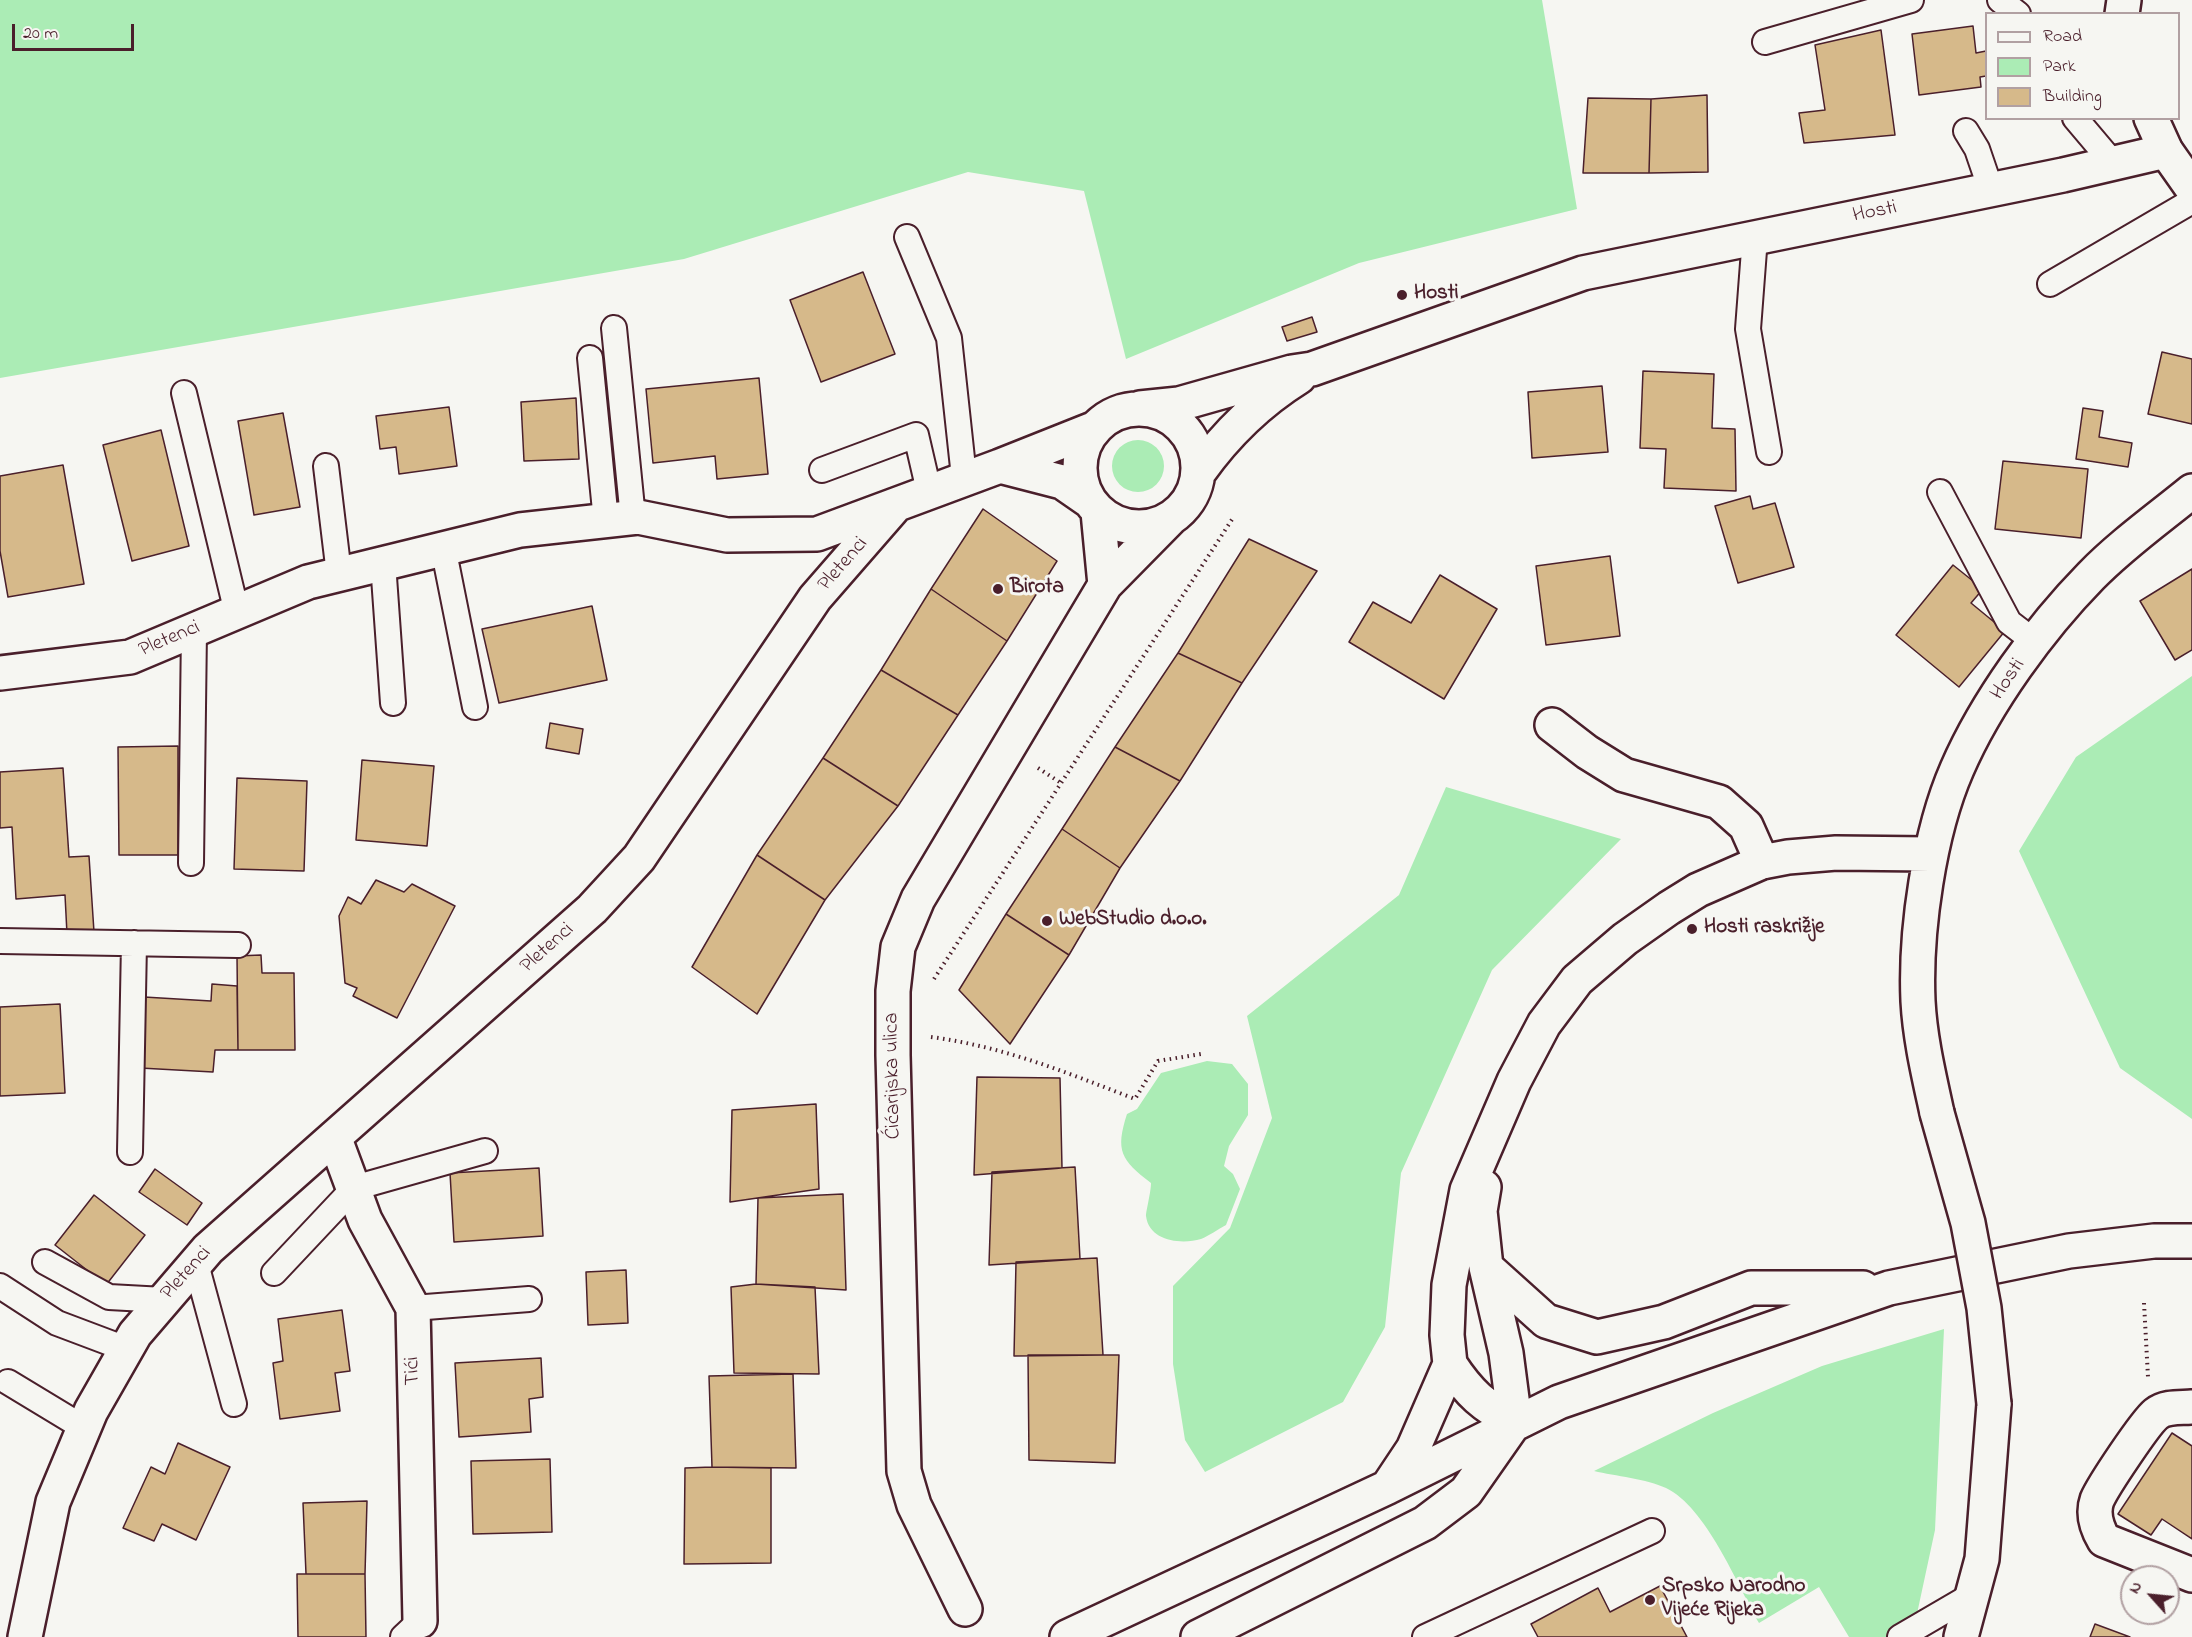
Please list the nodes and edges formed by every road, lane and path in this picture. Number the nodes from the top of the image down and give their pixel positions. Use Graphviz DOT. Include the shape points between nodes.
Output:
graph roads {
  1 [pos="1911,0"];
  2 [pos="2000,0"];
  3 [pos="2015,12"];
  4 [pos="1765,42"];
  5 [pos="2077,120"];
  6 [pos="2152,120"];
  7 [pos="1966,131"];
  8 [pos="2166,151"];
  9 [pos="2113,163"];
  10 [pos="2192,188"];
  11 [pos="1991,190"];
  12 [pos="2192,201"];
  13 [pos="907,237"];
  14 [pos="1755,237"];
  15 [pos="2050,284"];
  16 [pos="614,328"];
  17 [pos="590,358"];
  18 [pos="1312,369"];
  19 [pos="184,393"];
  20 [pos="1140,408"];
  21 [pos="1093,429"];
  22 [pos="1768,452"];
  23 [pos="326,466"];
  24 [pos="1000,466"];
  25 [pos="822,470"];
  26 [pos="1199,472"];
  27 [pos="964,477"];
  28 [pos="929,491"];
  29 [pos="2192,491"];
  30 [pos="1940,492"];
  31 [pos="896,505"];
  32 [pos="1093,506"];
  33 [pos="1233,518"];
  34 [pos="619,519"];
  35 [pos="1170,519"];
  36 [pos="443,547"];
  37 [pos="383,563"];
  38 [pos="339,574"];
  39 [pos="1106,585"];
  40 [pos="237,613"];
  41 [pos="194,630"];
  42 [pos="2036,642"];
  43 [pos="0,673"];
  44 [pos="393,703"];
  45 [pos="475,708"];
  46 [pos="1552,724"];
  47 [pos="1035,766"];
  48 [pos="1061,783"];
  49 [pos="1930,854"];
  50 [pos="1762,862"];
  51 [pos="191,863"];
  52 [pos="0,941"];
  53 [pos="134,944"];
  54 [pos="238,945"];
  55 [pos="930,984"];
  56 [pos="921,1036"];
  57 [pos="1201,1054"];
  58 [pos="1495,1129"];
  59 [pos="335,1139"];
  60 [pos="485,1151"];
  61 [pos="130,1152"];
  62 [pos="354,1188"];
  63 [pos="2192,1241"];
  64 [pos="45,1262"];
  65 [pos="196,1264"];
  66 [pos="1486,1267"];
  67 [pos="274,1273"];
  68 [pos="0,1286"];
  69 [pos="1889,1288"];
  70 [pos="529,1299"];
  71 [pos="164,1300"];
  72 [pos="2144,1303"];
  73 [pos="413,1308"];
  74 [pos="130,1341"];
  75 [pos="1450,1364"];
  76 [pos="8,1382"];
  77 [pos="2148,1389"];
  78 [pos="234,1404"];
  79 [pos="2192,1407"];
  80 [pos="1515,1422"];
  81 [pos="84,1428"];
  82 [pos="1388,1487"];
  83 [pos="1652,1531"];
  84 [pos="2192,1575"];
  85 [pos="1972,1595"];
  86 [pos="965,1609"];
  87 [pos="415,1632"];
  88 [pos="25,1637"];
  89 [pos="1067,1637"];
  90 [pos="1198,1637"];
  91 [pos="1425,1637"];
  92 [pos="1900,1637"];
  93 [pos="1961,1637"];
  1 -- 4 [label="lane"];
  2 -- 3 [label="lane"];
  5 -- 9 [label="lane"];
  6 -- 8 [label="street"];
  7 -- 11 [label="lane" via="1977,149"];
  8 -- 9 [label="street, Hosti"];
  8 -- 10 [label="street"];
  9 -- 11 [label="street, Hosti"];
  11 -- 14 [label="street, Hosti"];
  12 -- 15 [label="lane"];
  13 -- 27 [label="lane" via="949,338"];
  14 -- 18 [label="street, Hosti" via="1583,273"];
  14 -- 22 [label="lane" via="1748,329"];
  16 -- 34 [label="lane"];
  17 -- 34 [label="lane"];
  18 -- 20 [label="street, Hosti" via="1179,404"];
  18 -- 26 [label="street, Hosti" via="1243,419"];
  19 -- 40 [label="lane"];
  20 -- 21 [label="street" via="1122,410"];
  20 -- 26 [label="street" via="1159,411 1189,435 1197,453"];
  21 -- 24 [label="street, Pletenci"];
  21 -- 32 [label="street" via="1079,464 1081,483"];
  23 -- 38 [label="lane"];
  24 -- 27 [label="street, Pletenci"];
  24 -- 32 [label="street" via="1062,482"];
  25 -- 28 [label="lane" via="916,435"];
  26 -- 35 [label="street" via="1184,507"];
  27 -- 28 [label="street, Pletenci"];
  28 -- 31 [label="street, Pletenci"];
  29 -- 42 [label="street, Hosti" via="2092,575"];
  30 -- 42 [label="lane" via="2009,622"];
  31 -- 34 [label="street, Pletenci" via="817,534 727,535"];
  31 -- 59 [label="street, Pletenci" via="815,598 639,858 592,909"];
  32 -- 35 [label="street" via="1114,522 1132,527 1152,526"];
  32 -- 39 [label="street"];
  33 -- 48 [label="path"];
  34 -- 36 [label="street, Pletenci" via="520,530"];
  35 -- 39 [label="street, Ćićarijska ulica"];
  36 -- 37 [label="street, Pletenci"];
  36 -- 45 [label="lane"];
  37 -- 38 [label="street, Pletenci"];
  37 -- 44 [label="lane"];
  38 -- 40 [label="street, Pletenci" via="308,582"];
  39 -- 86 [label="street, Ćićarijska ulica" via="918,899 898,947 893,1044 904,1471 914,1505"];
  40 -- 41 [label="street, Pletenci"];
  41 -- 43 [label="street, Pletenci" via="130,657"];
  41 -- 51 [label="lane"];
  42 -- 49 [label="street, Hosti" via="1993,703 1957,770"];
  46 -- 50 [label="street" via="1624,775 1719,802 1746,826"];
  47 -- 48 [label="path"];
  48 -- 55 [label="path"];
  49 -- 50 [label="street" via="1836,853"];
  49 -- 85 [label="street, Hosti, bridge" via="1918,1000 1937,1113 1968,1223 1982,1298 1994,1404 1982,1559"];
  50 -- 58 [label="street" via="1669,908 1577,980 1544,1024 1514,1081"];
  52 -- 53 [label="lane"];
  53 -- 54 [label="lane"];
  53 -- 61 [label="lane"];
  56 -- 57 [label="path" via="976,1043 1034,1060 1135,1099 1158,1061"];
  58 -- 66 [label="street" via="1480,1211"];
  58 -- 75 [label="street" via="1467,1190 1457,1235 1449,1285"];
  59 -- 62 [label="street, Tići"];
  59 -- 65 [label="street, Pletenci" via="208,1249"];
  60 -- 62 [label="lane"];
  62 -- 67 [label="lane"];
  62 -- 73 [label="street, Tići" via="365,1220"];
  63 -- 69 [label="street" via="2154,1241 2069,1251"];
  64 -- 71 [label="lane" via="109,1297"];
  65 -- 71 [label="street, Pletenci"];
  65 -- 78 [label="lane"];
  66 -- 69 [label="street" via="1546,1321 1597,1336 1664,1322 1751,1288"];
  66 -- 80 [label="street" via="1506,1353"];
  68 -- 74 [label="lane" via="57,1323"];
  69 -- 80 [label="street" via="1559,1402"];
  70 -- 73 [label="lane"];
  71 -- 74 [label="street, Pletenci"];
  72 -- 77 [label="path"];
  73 -- 87 [label="street, Tići"];
  74 -- 81 [label="street"];
  75 -- 80 [label="street" via="1464,1385 1488,1408"];
  75 -- 82 [label="street" via="1413,1449"];
  76 -- 81 [label="lane"];
  79 -- 84 [label="street" via="2169,1408 2157,1413 2145,1426 2096,1501 2096,1527 2104,1540"];
  80 -- 82 [label="street"];
  80 -- 90 [label="street" via="1466,1492 1425,1523"];
  81 -- 88 [label="street" via="53,1502"];
  82 -- 89 [label="street"];
  83 -- 91 [label="lane"];
  85 -- 92 [label="lane"];
  85 -- 93 [label="street, Hosti"];
}
